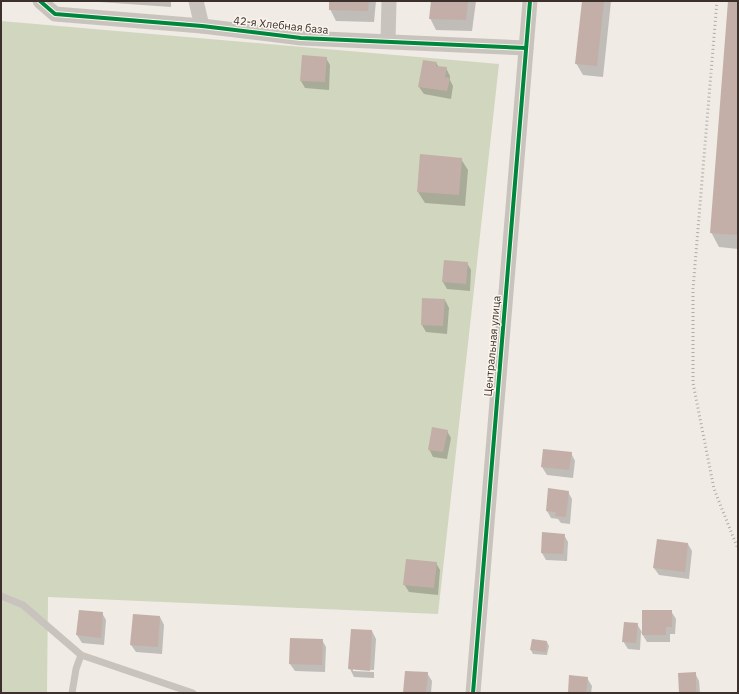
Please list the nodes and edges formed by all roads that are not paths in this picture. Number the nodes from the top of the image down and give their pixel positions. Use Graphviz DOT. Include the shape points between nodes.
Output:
graph roads {
  1 [pos="40,1"];
  2 [pos="196,1"];
  3 [pos="389,1"];
  4 [pos="530,1"];
  5 [pos="202,26"];
  6 [pos="388,41"];
  7 [pos="526,48"];
  8 [pos="1,596"];
  9 [pos="81,655"];
  10 [pos="72,693"];
  11 [pos="193,693"];
  12 [pos="473,693"];
  1 -- 5 [label="street, 42-я Хлебная база" via="55,14"];
  2 -- 5 [label="street"];
  3 -- 6 [label="street"];
  4 -- 7 [label="street, Центральная улица"];
  5 -- 6 [label="street, 42-я Хлебная база" via="301,38"];
  6 -- 7 [label="street, 42-я Хлебная база"];
  7 -- 12 [label="street, Центральная улица"];
  8 -- 9 [label="lane" via="23,605"];
  9 -- 10 [label="lane"];
  9 -- 11 [label="lane"];
}
